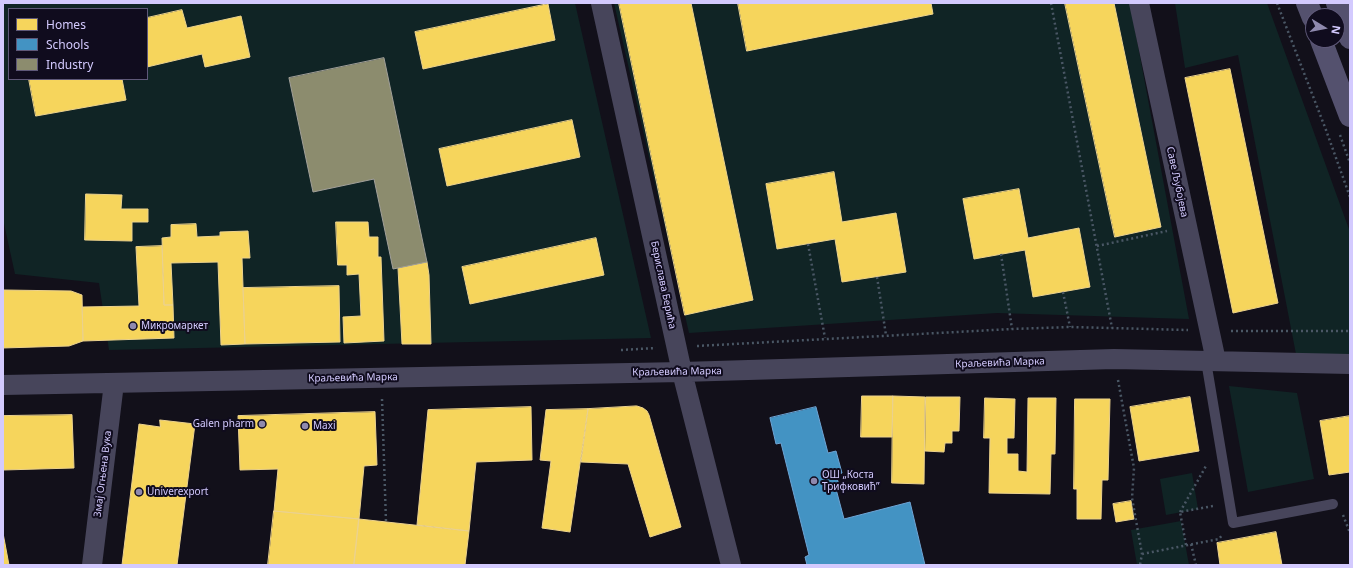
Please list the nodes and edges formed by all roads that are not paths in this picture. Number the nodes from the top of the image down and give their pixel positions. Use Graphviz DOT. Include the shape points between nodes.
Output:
graph roads {
  1 [pos="601,3"];
  2 [pos="1138,3"];
  3 [pos="1337,3"];
  4 [pos="1350,38"];
  5 [pos="1324,48"];
  6 [pos="1350,116"];
  7 [pos="1211,361"];
  8 [pos="1350,364"];
  9 [pos="682,372"];
  10 [pos="114,383"];
  11 [pos="3,386"];
  12 [pos="1333,504"];
  13 [pos="92,565"];
  14 [pos="731,565"];
  1 -- 9 [label="street, Берислава Берића"];
  2 -- 7 [label="street, Саве Љубојева" via="1187,227"];
  3 -- 4 [label="main road"];
  5 -- 6 [label="main road"];
  7 -- 8 [label="street, Краљевића Марка"];
  7 -- 9 [label="street, Краљевића Марка" via="1114,359"];
  7 -- 12 [label="lane" via="1220,443 1233,523"];
  9 -- 10 [label="street, Краљевића Марка"];
  9 -- 14 [label="street, Берислава Берића"];
  10 -- 11 [label="street, Краљевића Марка"];
  10 -- 13 [label="street, Змај Огњена Вука"];
}
